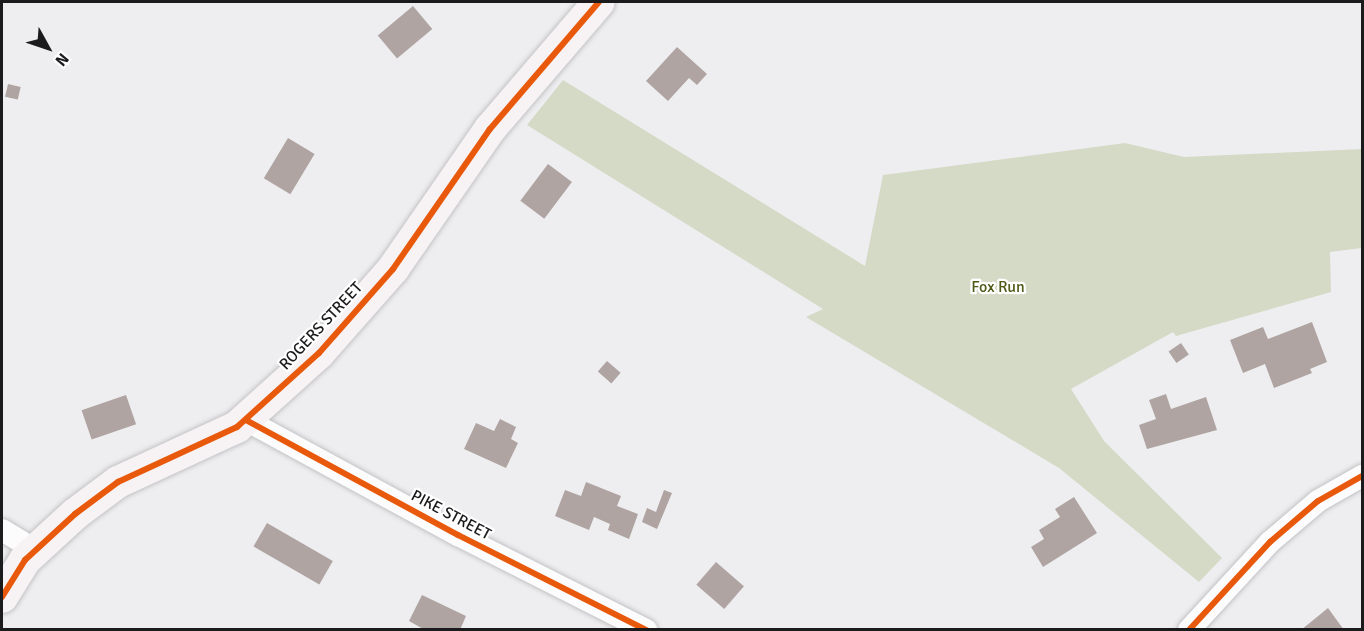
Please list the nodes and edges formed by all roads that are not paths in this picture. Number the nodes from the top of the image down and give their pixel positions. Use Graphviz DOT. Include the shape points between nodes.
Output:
graph roads {
  1 [pos="599,2"];
  2 [pos="246,420"];
  3 [pos="1362,476"];
  4 [pos="2,530"];
  5 [pos="35,550"];
  6 [pos="2,597"];
  7 [pos="646,630"];
  8 [pos="1189,630"];
  1 -- 2 [label="street, ROGERS STREET" via="490,129 393,269 319,353"];
  2 -- 5 [label="street, ROGERS STREET" via="218,437 118,482"];
  2 -- 7 [label="street, PIKE STREET" via="458,535"];
  3 -- 8 [label="street" via="1318,501 1270,542"];
  4 -- 5 [label="street"];
  5 -- 6 [label="street, ROGERS STREET"];
}
